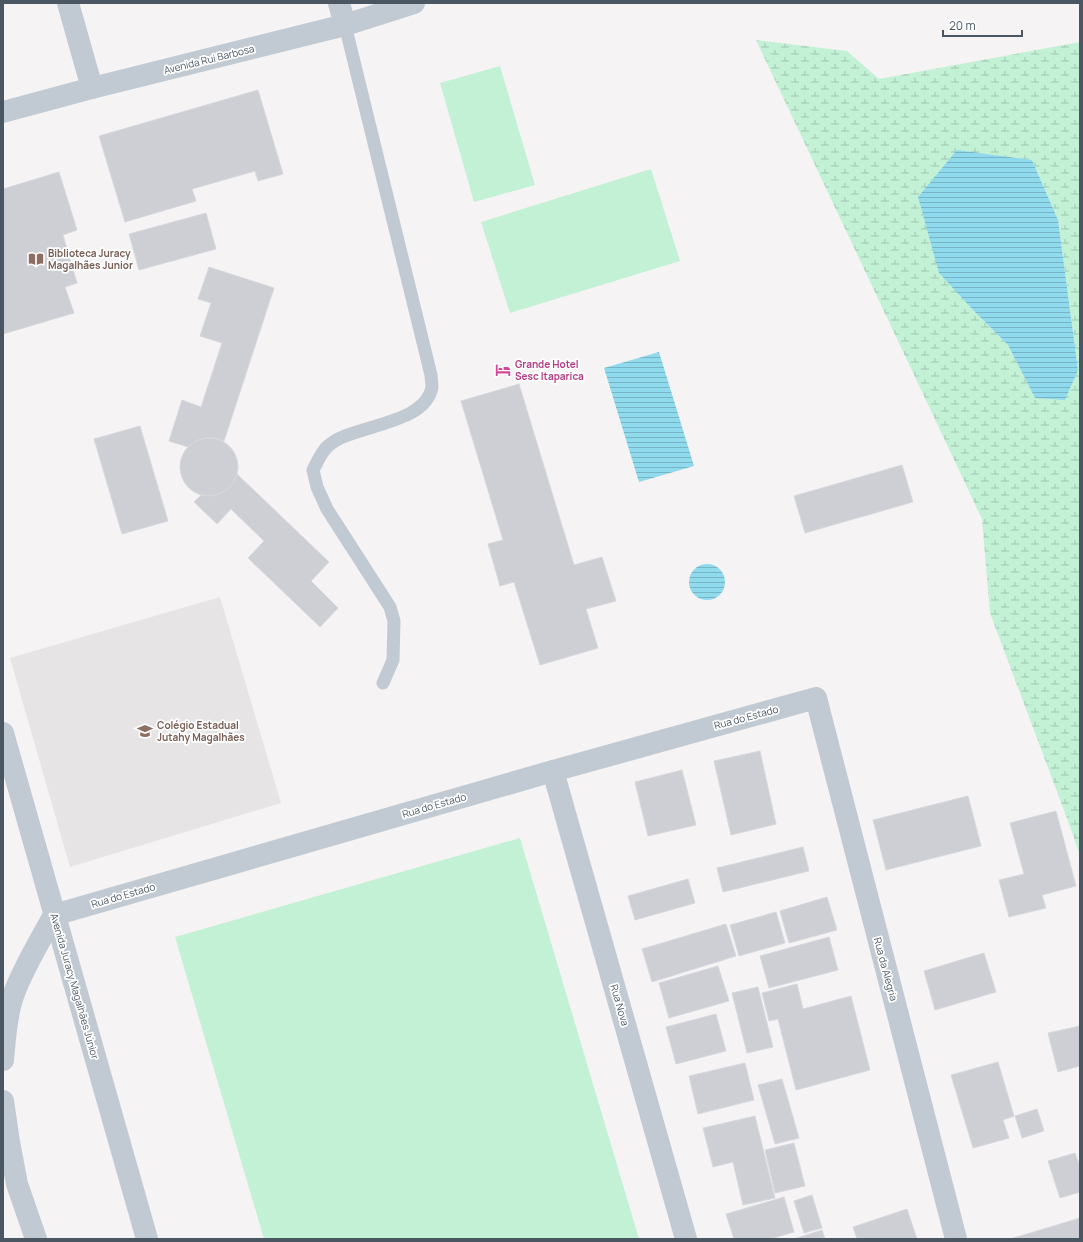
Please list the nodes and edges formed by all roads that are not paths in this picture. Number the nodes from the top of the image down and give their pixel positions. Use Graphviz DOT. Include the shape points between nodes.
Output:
graph roads {
  1 [pos="68,3"];
  2 [pos="339,3"];
  3 [pos="414,3"];
  4 [pos="345,24"];
  5 [pos="92,88"];
  6 [pos="3,112"];
  7 [pos="383,684"];
  8 [pos="816,698"];
  9 [pos="3,732"];
  10 [pos="553,771"];
  11 [pos="54,915"];
  12 [pos="3,1060"];
  13 [pos="3,1101"];
  14 [pos="36,1239"];
  15 [pos="147,1239"];
  16 [pos="686,1239"];
  17 [pos="956,1239"];
  1 -- 5 [label="street"];
  2 -- 4 [label="street"];
  3 -- 4 [label="street, Avenida Rui Barbosa"];
  4 -- 5 [label="street, Avenida Rui Barbosa"];
  4 -- 7 [label="lane" via="432,386 426,399 401,418 339,439 328,446 314,470 317,487 327,509 390,607 394,621 393,660"];
  5 -- 6 [label="street, Avenida Rui Barbosa"];
  8 -- 10 [label="street, Rua do Estado"];
  8 -- 17 [label="street, Rua da Alegria"];
  9 -- 11 [label="street, Avenida Juracy Magalhães Júnior"];
  10 -- 11 [label="street, Rua do Estado"];
  10 -- 16 [label="street, Rua Nova"];
  11 -- 12 [label="street" via="12,998"];
  11 -- 15 [label="street, Avenida Juracy Magalhães Júnior"];
  13 -- 14 [label="street" via="17,1184"];
}
